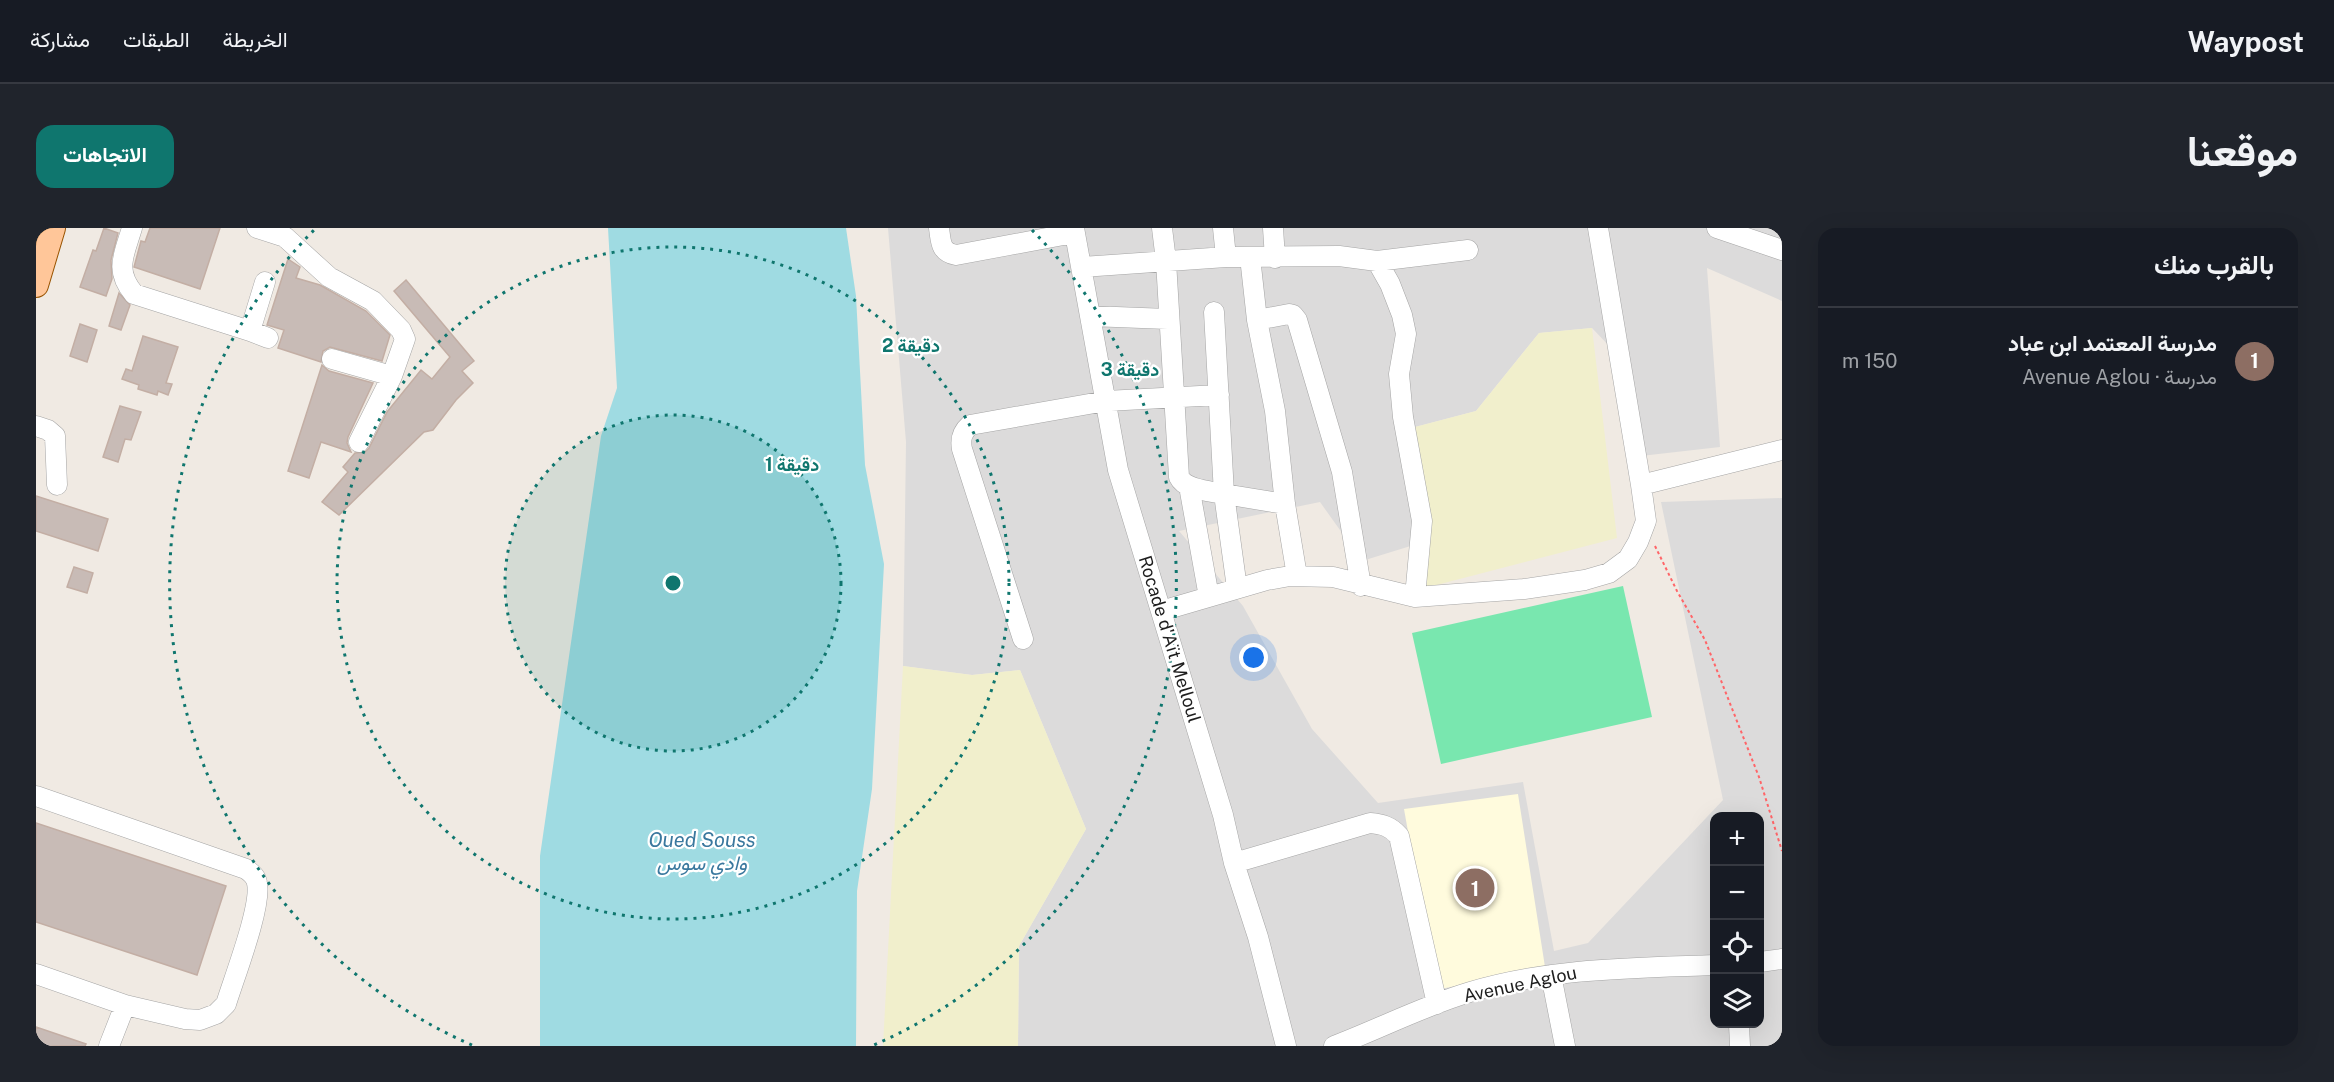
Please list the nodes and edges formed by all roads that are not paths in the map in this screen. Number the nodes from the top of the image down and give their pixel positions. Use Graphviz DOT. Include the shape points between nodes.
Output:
graph roads {
  1 [pos="53,228"];
  2 [pos="132,228"];
  3 [pos="257,228"];
  4 [pos="939,228"];
  5 [pos="1162,228"];
  6 [pos="1223,228"];
  7 [pos="1273,228"];
  8 [pos="1598,228"];
  9 [pos="1717,228"];
  10 [pos="1074,230"];
  11 [pos="1468,250"];
  12 [pos="1782,250"];
  13 [pos="1226,257"];
  14 [pos="1250,257"];
  15 [pos="1275,258"];
  16 [pos="1166,261"];
  17 [pos="1377,261"];
  18 [pos="1082,267"];
  19 [pos="265,282"];
  20 [pos="36,285"];
  21 [pos="1214,312"];
  22 [pos="1090,316"];
  23 [pos="1168,319"];
  24 [pos="1257,320"];
  25 [pos="332,359"];
  26 [pos="392,376"];
  27 [pos="1219,395"];
  28 [pos="1173,399"];
  29 [pos="1106,401"];
  30 [pos="36,426"];
  31 [pos="359,442"];
  32 [pos="1782,450"];
  33 [pos="57,485"];
  34 [pos="1641,485"];
  35 [pos="1189,486"];
  36 [pos="1224,494"];
  37 [pos="1284,504"];
  38 [pos="1297,576"];
  39 [pos="1362,585"];
  40 [pos="1237,588"];
  41 [pos="1209,597"];
  42 [pos="1415,597"];
  43 [pos="1161,610"];
  44 [pos="1023,639"];
  45 [pos="36,796"];
  46 [pos="1234,863"];
  47 [pos="1782,959"];
  48 [pos="1764,961"];
  49 [pos="1710,965"];
  50 [pos="36,974"];
  51 [pos="1551,975"];
  52 [pos="1437,1004"];
  53 [pos="125,1005"];
  54 [pos="1738,1028"];
  55 [pos="109,1046"];
  56 [pos="1286,1046"];
  57 [pos="1334,1046"];
  58 [pos="1565,1046"];
  59 [pos="1740,1046"];
  1 -- 20 [label="main road"];
  2 -- 19 [label="street" via="121,263 124,281 134,294 259,335"];
  3 -- 26 [label="street" via="285,237 329,277 373,301 401,330 405,339"];
  4 -- 10 [label="street" via="942,247 947,254 956,255"];
  5 -- 16 [label="street"];
  6 -- 13 [label="street"];
  7 -- 15 [label="street"];
  8 -- 34 [label="street"];
  9 -- 12 [label="street"];
  10 -- 18 [label="street, Rocade d'Aït Melloul"];
  11 -- 17 [label="street"];
  13 -- 14 [label="street"];
  13 -- 16 [label="street"];
  14 -- 15 [label="street"];
  14 -- 24 [label="street"];
  15 -- 17 [label="street" via="1339,256"];
  16 -- 18 [label="street"];
  16 -- 23 [label="street"];
  17 -- 42 [label="street" via="1390,284 1406,333 1399,374 1422,521"];
  18 -- 22 [label="street, Rocade d'Aït Melloul"];
  21 -- 27 [label="street"];
  22 -- 23 [label="street"];
  22 -- 29 [label="street, Rocade d'Aït Melloul"];
  23 -- 28 [label="street"];
  24 -- 37 [label="street" via="1275,411"];
  24 -- 39 [label="street" via="1289,314 1297,320 1342,472"];
  25 -- 26 [label="street"];
  26 -- 31 [label="street"];
  27 -- 28 [label="street"];
  27 -- 36 [label="street"];
  28 -- 29 [label="street"];
  28 -- 35 [label="street" via="1179,477"];
  29 -- 43 [label="street, Rocade d'Aït Melloul" via="1118,470"];
  29 -- 44 [label="street" via="970,425 960,440"];
  30 -- 33 [label="street" via="55,436"];
  32 -- 34 [label="street"];
  34 -- 42 [label="street" via="1646,521 1628,559 1609,573 1524,589"];
  35 -- 36 [label="street"];
  35 -- 41 [label="street"];
  36 -- 37 [label="street"];
  36 -- 40 [label="street"];
  37 -- 38 [label="street"];
  38 -- 39 [label="street" via="1333,577"];
  38 -- 40 [label="street"];
  39 -- 42 [label="street"];
  40 -- 41 [label="street"];
  41 -- 43 [label="street"];
  43 -- 46 [label="street, Rocade d'Aït Melloul" via="1223,814"];
  45 -- 53 [label="street" via="246,869 255,876 257,904 226,1004 216,1014 200,1020"];
  46 -- 52 [label="street" via="1370,823 1392,828 1399,836"];
  46 -- 56 [label="street, Rocade d'Aït Melloul"];
  47 -- 48 [label="street"];
  49 -- 51 [label="street, Avenue Aglou"];
  50 -- 53 [label="street"];
  51 -- 52 [label="street, Avenue Aglou" via="1513,981"];
  51 -- 58 [label="street"];
  52 -- 57 [label="street, Avenue Aglou"];
  53 -- 55 [label="street"];
  54 -- 59 [label="street"];
}
